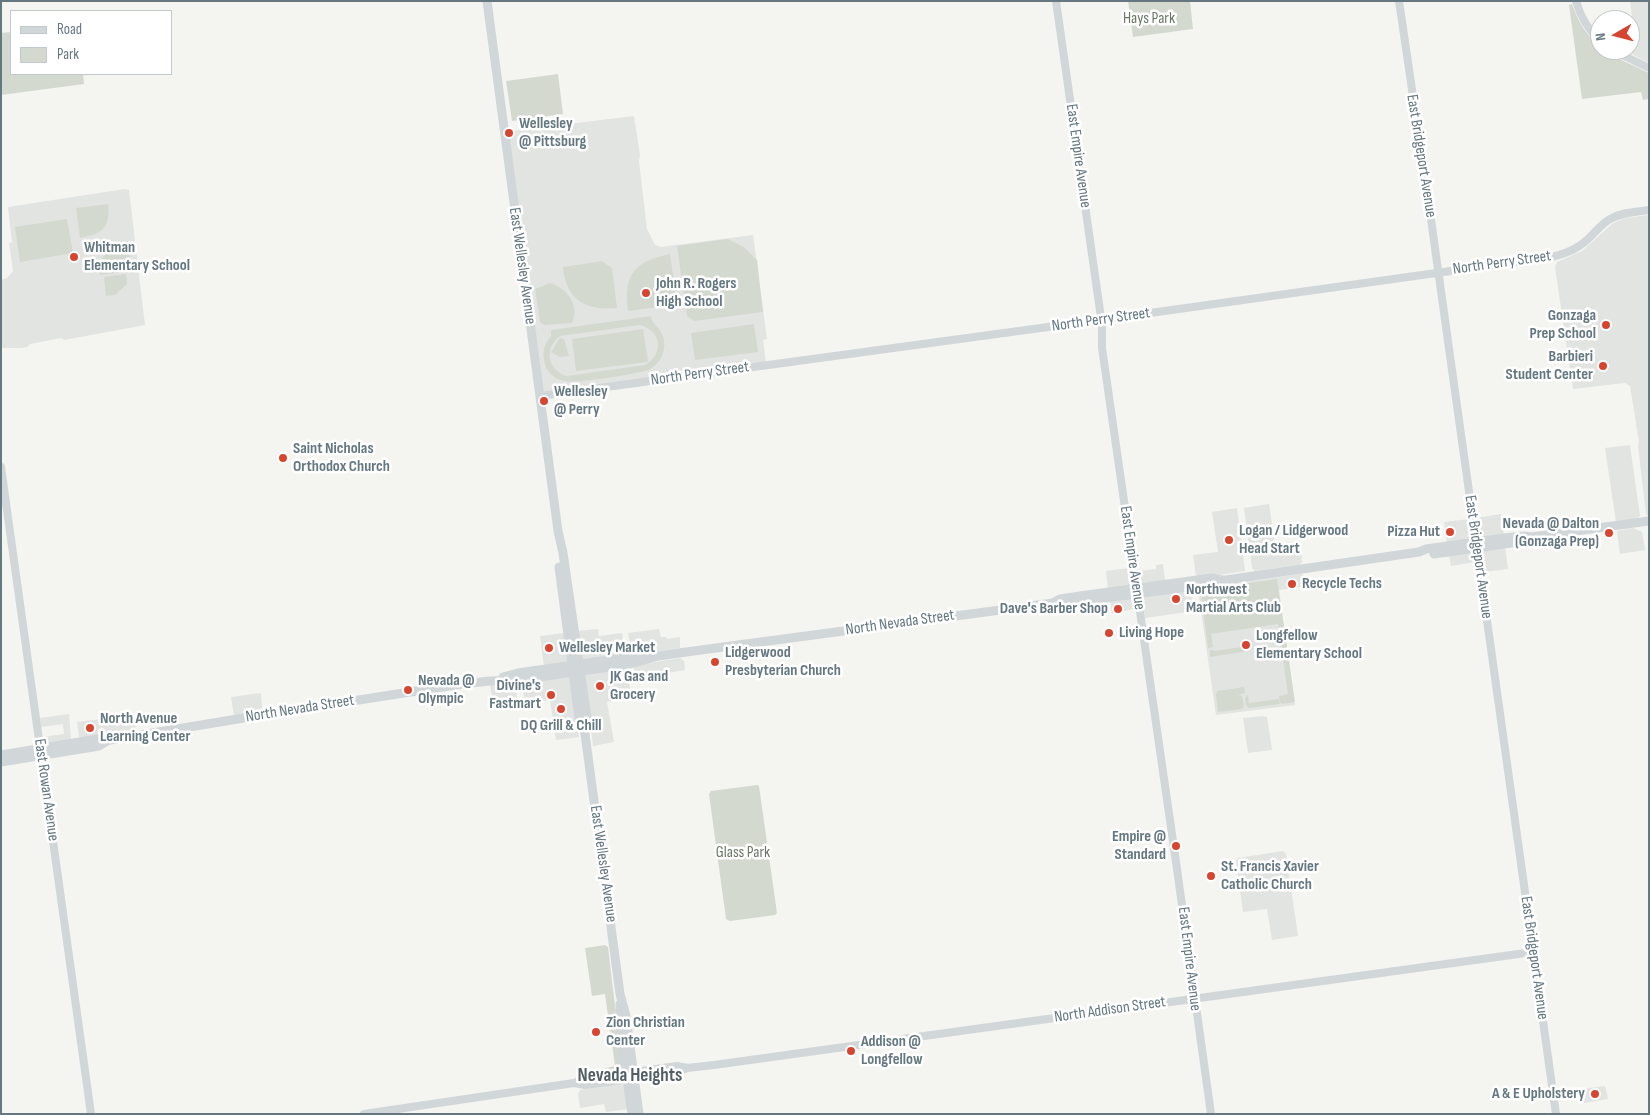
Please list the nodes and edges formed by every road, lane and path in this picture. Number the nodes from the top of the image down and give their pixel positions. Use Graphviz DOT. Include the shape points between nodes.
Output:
graph roads {
  1 [pos="487,1"];
  2 [pos="1056,1"];
  3 [pos="1398,1"];
  4 [pos="1576,1"];
  5 [pos="1590,30"];
  6 [pos="1633,60"];
  7 [pos="1649,68"];
  8 [pos="1649,210"];
  9 [pos="1438,272"];
  10 [pos="1101,320"];
  11 [pos="540,396"];
  12 [pos="1,467"];
  13 [pos="1649,521"];
  14 [pos="1476,545"];
  15 [pos="1137,591"];
  16 [pos="576,668"];
  17 [pos="41,752"];
  18 [pos="1,755"];
  19 [pos="1,762"];
  20 [pos="1533,952"];
  21 [pos="1194,999"];
  22 [pos="630,1076"];
  23 [pos="91,1114"];
  24 [pos="364,1114"];
  25 [pos="632,1114"];
  26 [pos="639,1114"];
  27 [pos="1211,1114"];
  28 [pos="1556,1114"];
  1 -- 11 [label="main road, East Wellesley Avenue"];
  2 -- 10 [label="street, East Empire Avenue"];
  3 -- 9 [label="street, East Bridgeport Avenue"];
  4 -- 5 [label="street"];
  6 -- 7 [label="street"];
  8 -- 9 [label="street, North Perry Street" via="1612,218 1577,249 1566,254"];
  9 -- 10 [label="street, North Perry Street"];
  9 -- 14 [label="street, East Bridgeport Avenue"];
  10 -- 11 [label="street, North Perry Street"];
  10 -- 15 [label="street, East Empire Avenue" via="1102,348"];
  11 -- 16 [label="main road, East Wellesley Avenue"];
  12 -- 17 [label="street, East Rowan Avenue"];
  13 -- 14 [label="main road, North Nevada Street" via="1532,537 1526,541"];
  14 -- 15 [label="main road, North Nevada Street" via="1426,555 1419,552 1222,580 1212,578"];
  14 -- 20 [label="street, East Bridgeport Avenue"];
  15 -- 16 [label="main road, North Nevada Street" via="1080,596 1053,603 658,656 629,657"];
  15 -- 21 [label="street, East Empire Avenue"];
  16 -- 17 [label="main road, North Nevada Street" via="518,673 490,681 110,740 99,746"];
  16 -- 22 [label="main road, East Wellesley Avenue" via="579,719 585,734 620,994 626,1016"];
  17 -- 18 [label="main road, North Nevada Street"];
  17 -- 19 [label="main road, North Nevada Street"];
  17 -- 23 [label="street, East Rowan Avenue"];
  20 -- 21 [label="street, North Addison Street"];
  20 -- 28 [label="street, East Bridgeport Avenue"];
  21 -- 22 [label="street, North Addison Street" via="687,1068 679,1072"];
  21 -- 27 [label="street, East Empire Avenue"];
  22 -- 24 [label="street, North Addison Street" via="584,1079"];
  22 -- 25 [label="main road, East Wellesley Avenue"];
  22 -- 26 [label="main road, East Wellesley Avenue"];
}
